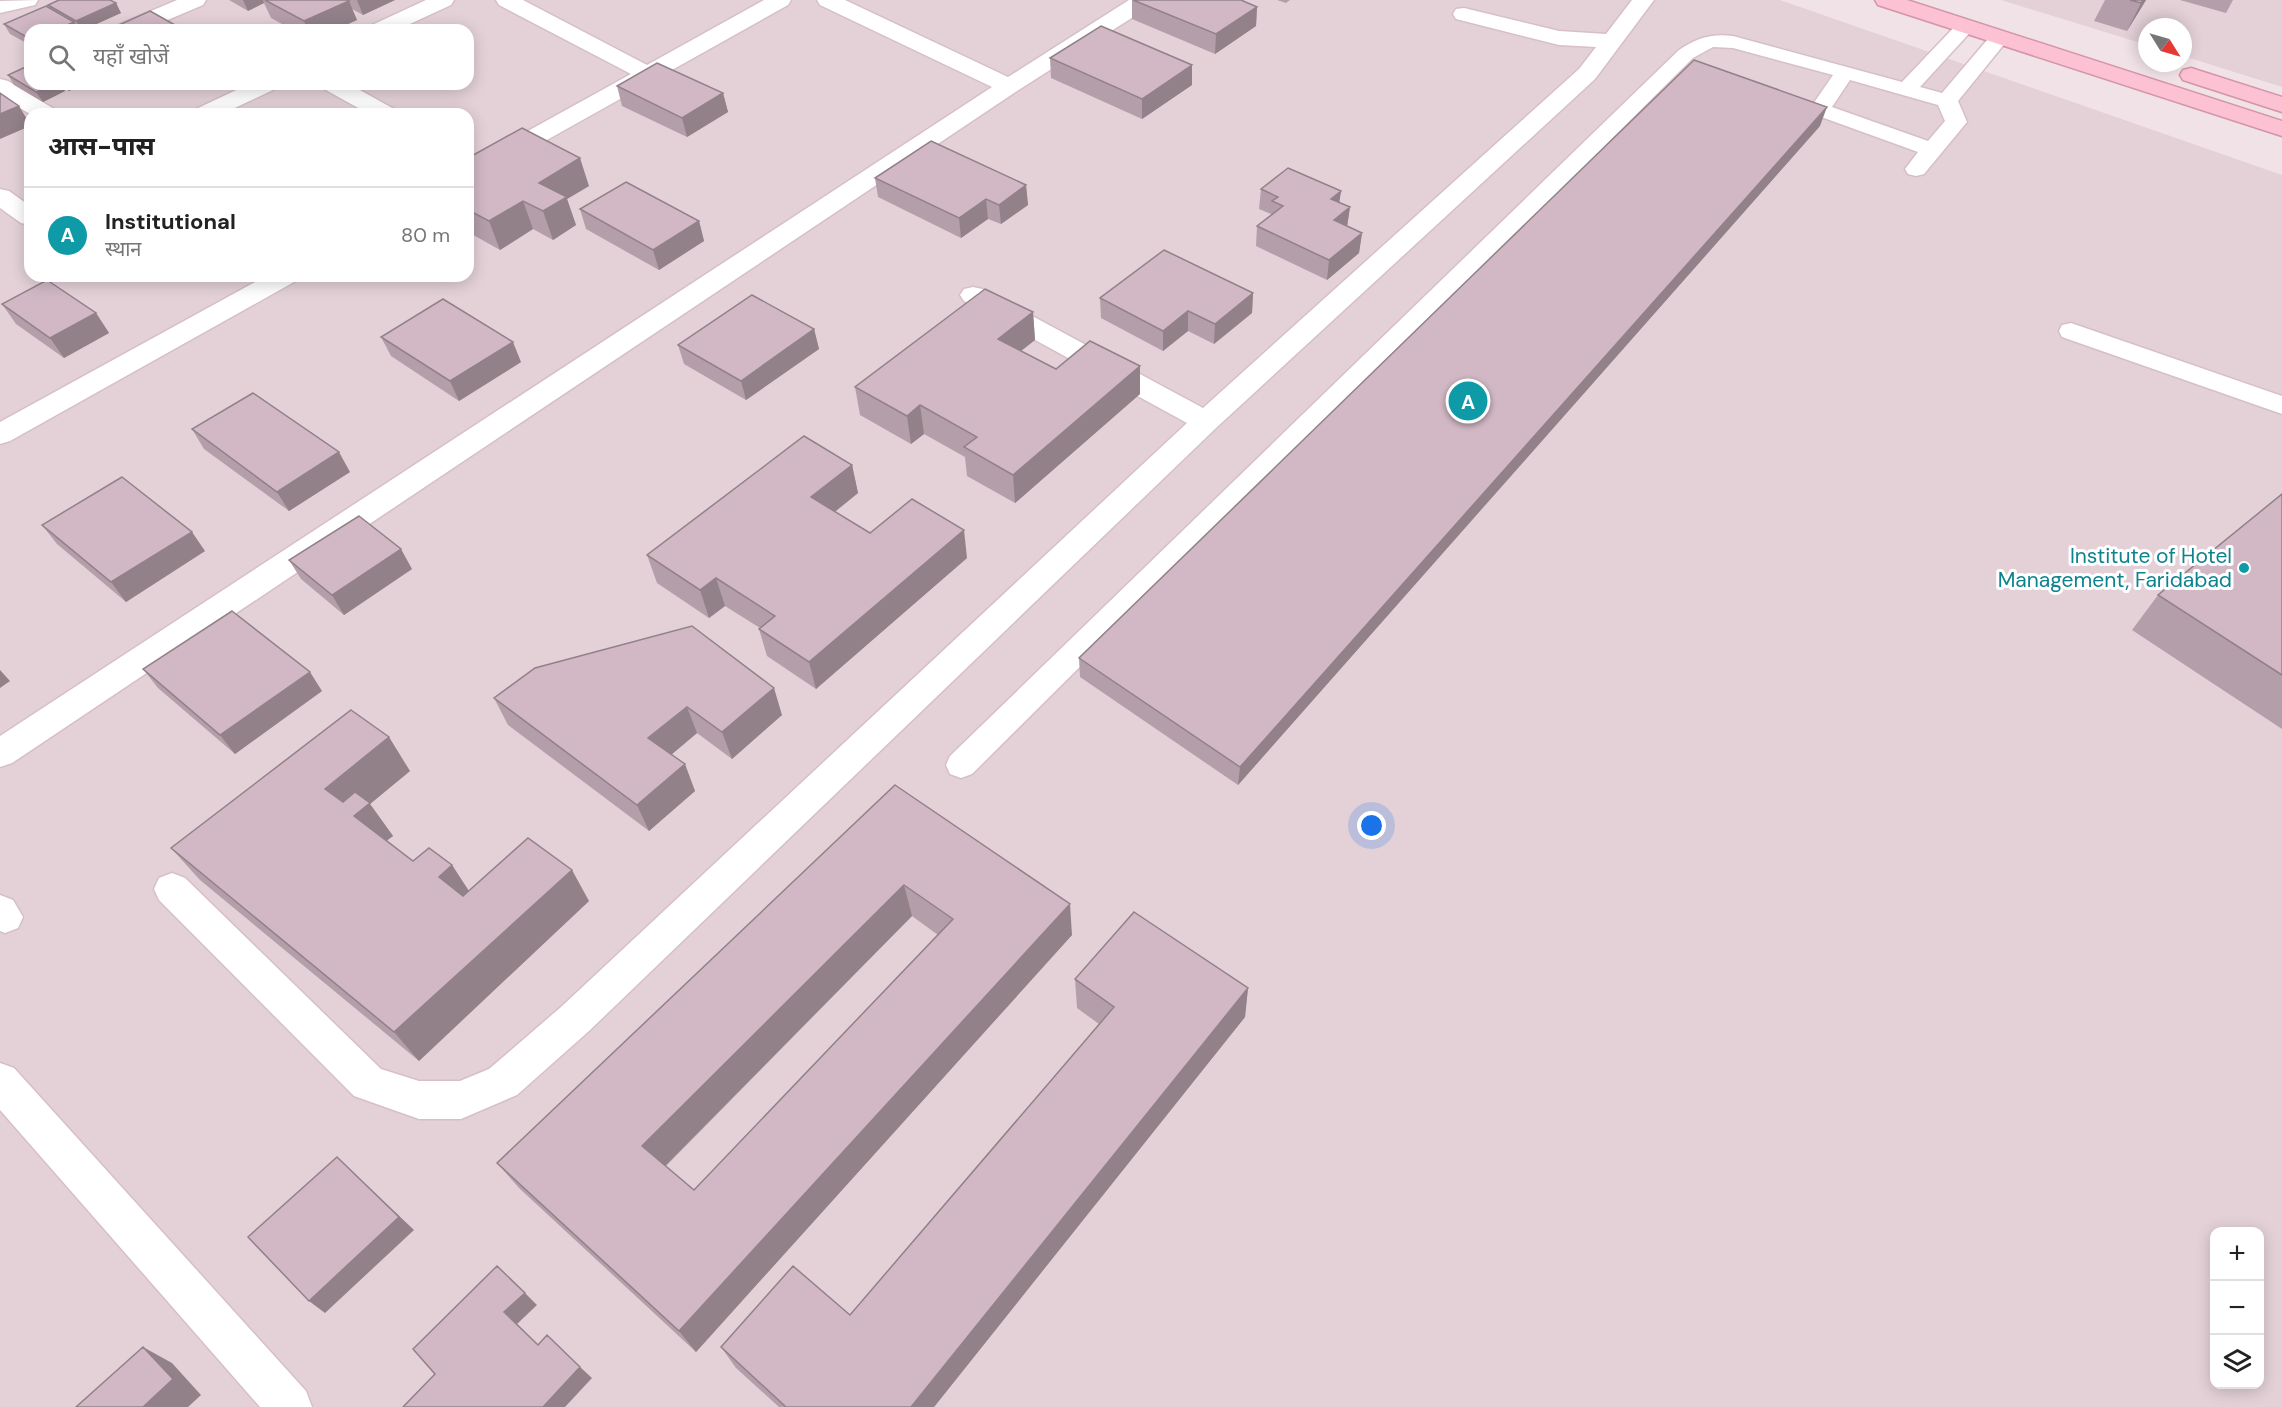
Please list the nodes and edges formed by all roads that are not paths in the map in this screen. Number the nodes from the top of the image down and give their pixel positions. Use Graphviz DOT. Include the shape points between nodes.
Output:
graph roads {
  1 [pos="27,0"];
  2 [pos="195,0"];
  3 [pos="443,0"];
  4 [pos="507,0"];
  5 [pos="780,0"];
  6 [pos="828,0"];
  7 [pos="1144,0"];
  8 [pos="1643,0"];
  9 [pos="1886,0"];
  10 [pos="0,7"];
  11 [pos="1464,14"];
  12 [pos="140,24"];
  13 [pos="393,24"];
  14 [pos="1966,26"];
  15 [pos="2000,37"];
  16 [pos="1612,41"];
  17 [pos="1845,72"];
  18 [pos="2180,72"];
  19 [pos="648,74"];
  20 [pos="7,83"];
  21 [pos="1009,86"];
  22 [pos="1907,89"];
  23 [pos="254,90"];
  24 [pos="343,90"];
  25 [pos="1947,101"];
  26 [pos="2282,105"];
  27 [pos="38,108"];
  28 [pos="217,108"];
  29 [pos="375,108"];
  30 [pos="2282,129"];
  31 [pos="1932,150"];
  32 [pos="474,166"];
  33 [pos="1916,169"];
  34 [pos="0,196"];
  35 [pos="24,214"];
  36 [pos="274,282"];
  37 [pos="973,295"];
  38 [pos="2071,331"];
  39 [pos="2282,405"];
  40 [pos="1206,422"];
  41 [pos="0,434"];
  42 [pos="0,753"];
  43 [pos="961,765"];
  44 [pos="172,889"];
  45 [pos="0,1081"];
  46 [pos="290,1407"];
  1 -- 10 [label="street"];
  2 -- 12 [label="street"];
  3 -- 13 [label="street"];
  4 -- 19 [label="street"];
  5 -- 19 [label="street"];
  6 -- 21 [label="street"];
  7 -- 21 [label="street"];
  8 -- 16 [label="street"];
  9 -- 14 [label="street"];
  11 -- 16 [label="street" via="1559,38"];
  14 -- 15 [label="street"];
  14 -- 22 [label="lane"];
  15 -- 25 [label="lane"];
  15 -- 30 [label="street"];
  16 -- 40 [label="street" via="1587,74"];
  17 -- 22 [label="lane"];
  17 -- 31 [label="lane" via="1820,110"];
  17 -- 43 [label="lane" via="1717,39 1702,42 1686,54"];
  18 -- 26 [label="street"];
  19 -- 32 [label="street"];
  20 -- 27 [label="street"];
  21 -- 42 [label="street"];
  22 -- 25 [label="lane"];
  23 -- 28 [label="street"];
  24 -- 29 [label="street"];
  25 -- 31 [label="lane" via="1956,122"];
  31 -- 33 [label="lane"];
  34 -- 35 [label="street"];
  36 -- 41 [label="street"];
  37 -- 40 [label="street"];
  38 -- 39 [label="lane"];
  40 -- 44 [label="street" via="584,1011 503,1082 461,1100 419,1100 368,1083"];
  45 -- 46 [label="street"];
}
